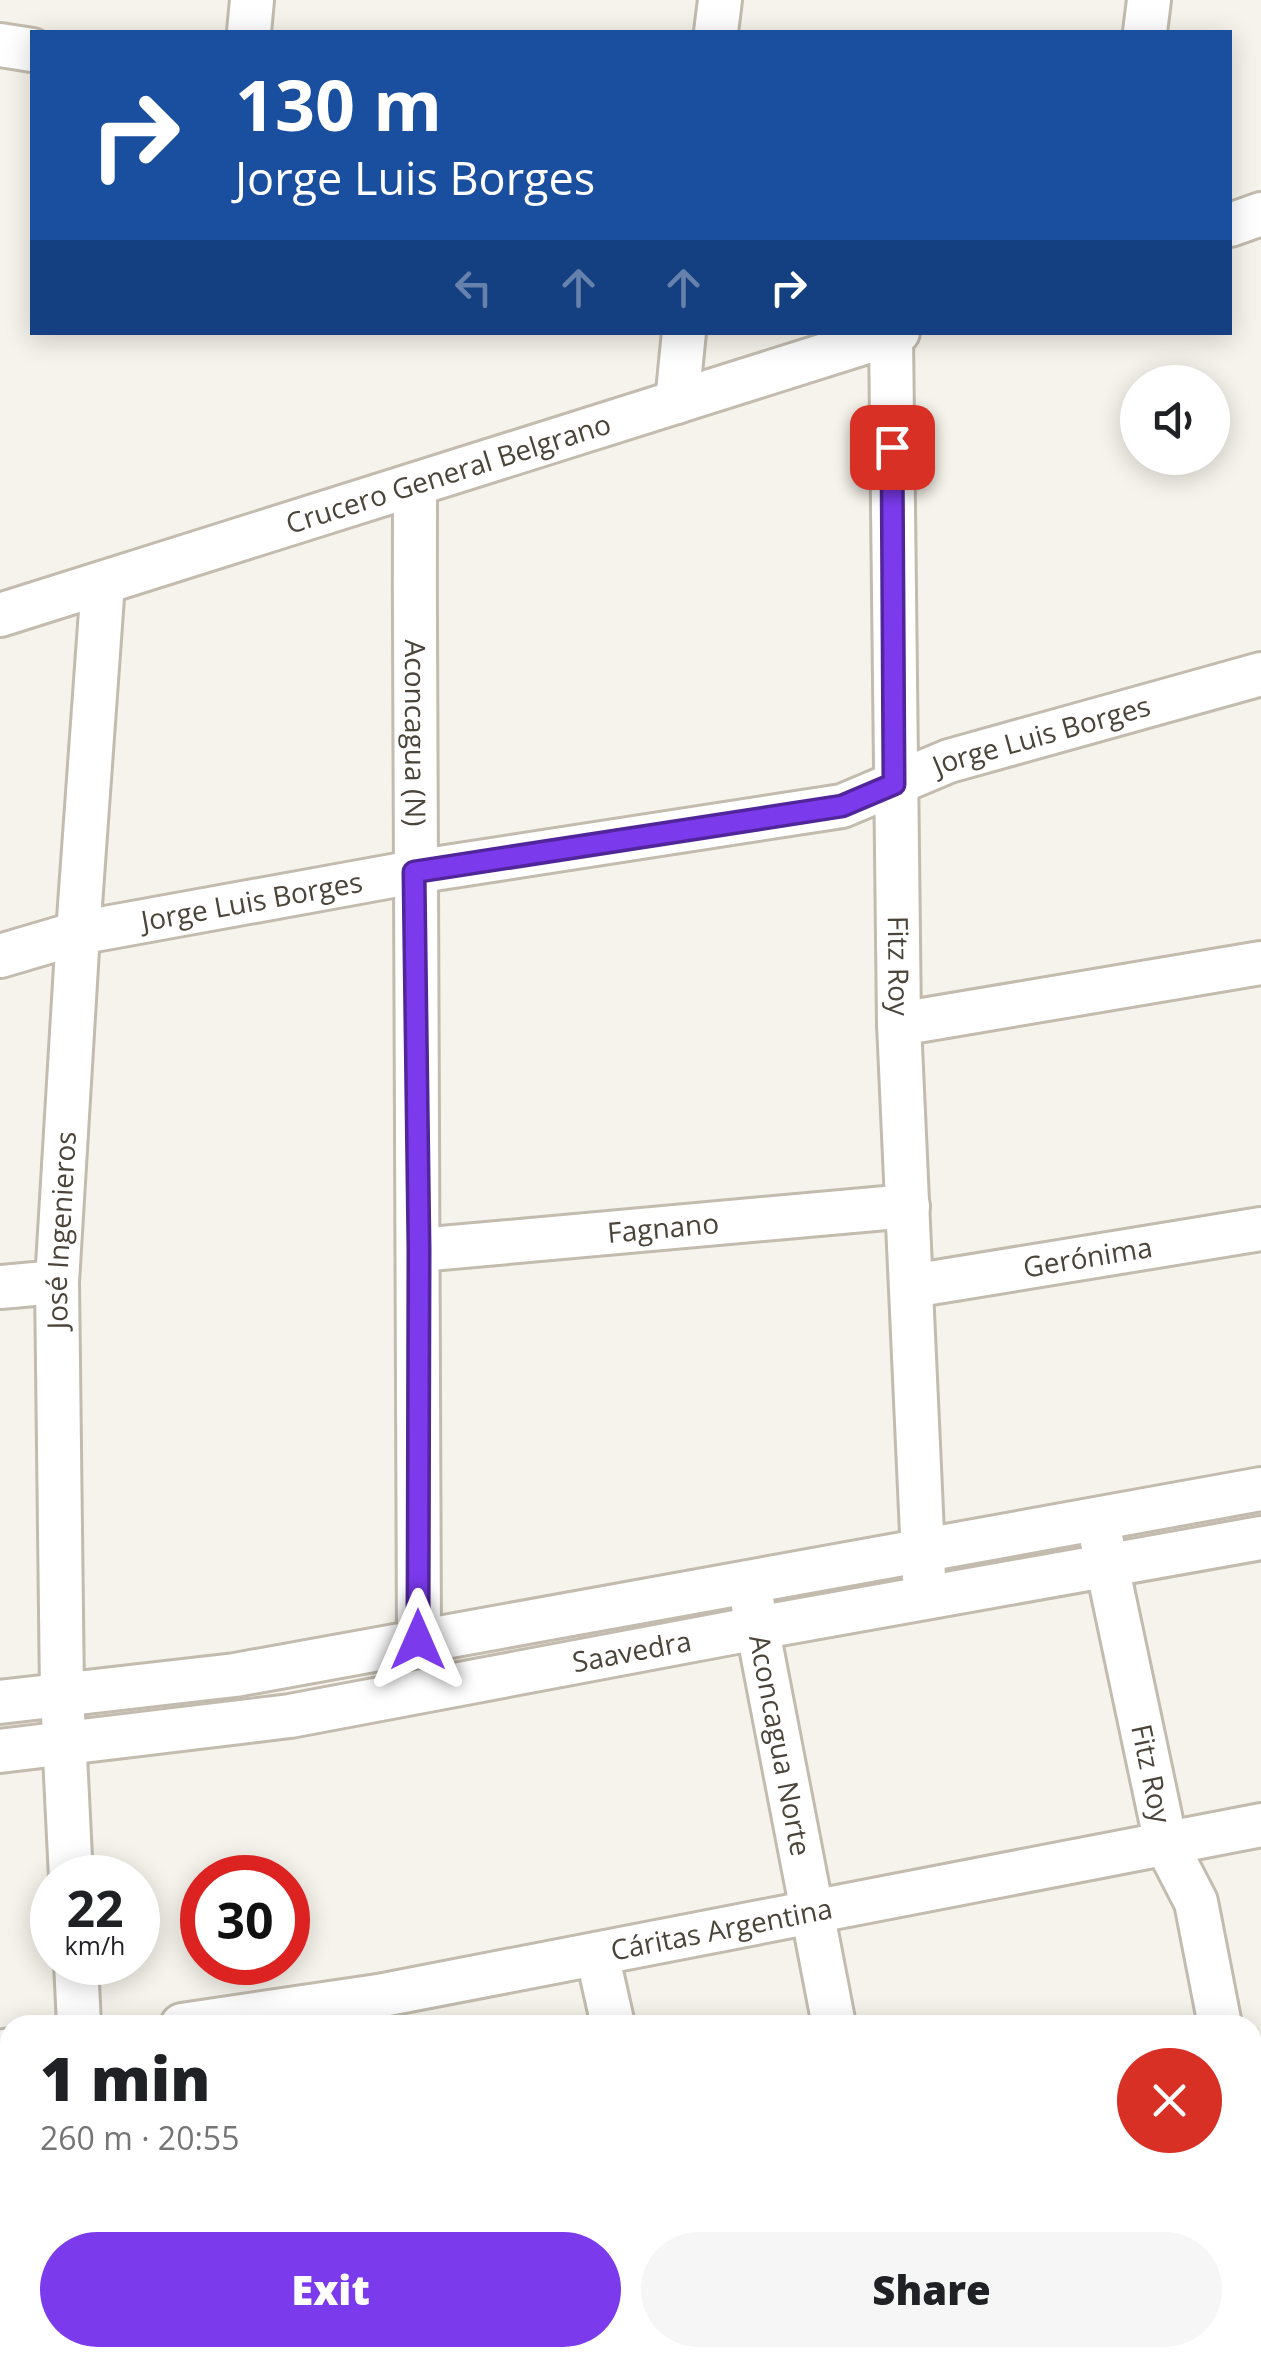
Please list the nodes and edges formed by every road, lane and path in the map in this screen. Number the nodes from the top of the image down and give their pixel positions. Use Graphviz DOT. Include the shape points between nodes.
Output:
graph roads {
  1 [pos="252,0"];
  2 [pos="720,0"];
  3 [pos="1149,0"];
  4 [pos="249,30"];
  5 [pos="716,30"];
  6 [pos="1145,30"];
  7 [pos="0,46"];
  8 [pos="30,50"];
  9 [pos="1232,199"];
  10 [pos="1261,202"];
  11 [pos="1261,214"];
  12 [pos="1232,224"];
  13 [pos="684,335"];
  14 [pos="891,335"];
  15 [pos="894,335"];
  16 [pos="677,402"];
  17 [pos="415,485"];
  18 [pos="103,583"];
  19 [pos="0,615"];
  20 [pos="1261,674"];
  21 [pos="894,784"];
  22 [pos="414,872"];
  23 [pos="78,932"];
  24 [pos="0,956"];
  25 [pos="1261,962"];
  26 [pos="899,1024"];
  27 [pos="908,1206"];
  28 [pos="1261,1228"];
  29 [pos="419,1250"];
  30 [pos="57,1282"];
  31 [pos="912,1286"];
  32 [pos="0,1287"];
  33 [pos="1261,1489"];
  34 [pos="1098,1519"];
  35 [pos="1261,1538"];
  36 [pos="923,1551"];
  37 [pos="1107,1564"];
  38 [pos="748,1580"];
  39 [pos="925,1598"];
  40 [pos="757,1628"];
  41 [pos="418,1640"];
  42 [pos="62,1694"];
  43 [pos="0,1702"];
  44 [pos="64,1743"];
  45 [pos="0,1752"];
  46 [pos="1261,1826"];
  47 [pos="1166,1844"];
  48 [pos="70,1855"];
  49 [pos="812,1912"];
  50 [pos="596,1954"];
  51 [pos="77,1985"];
  52 [pos="379,2010"];
  53 [pos="79,2015"];
  54 [pos="313,2015"];
  55 [pos="611,2015"];
  56 [pos="832,2015"];
  57 [pos="1218,2015"];
  1 -- 4 [label="street"];
  2 -- 5 [label="street"];
  3 -- 6 [label="street"];
  7 -- 8 [label="street"];
  9 -- 10 [label="street"];
  11 -- 12 [label="street"];
  13 -- 16 [label="street"];
  14 -- 16 [label="street, Crucero General Belgrano"];
  15 -- 21 [label="street, Fitz Roy"];
  16 -- 17 [label="street, Crucero General Belgrano"];
  17 -- 18 [label="street, Crucero General Belgrano"];
  17 -- 22 [label="street, Aconcagua (N)"];
  18 -- 19 [label="street, Crucero General Belgrano"];
  18 -- 23 [label="street, José Ingenieros"];
  20 -- 21 [label="street, Jorge Luis Borges" via="949,761"];
  21 -- 22 [label="street, Jorge Luis Borges" via="842,806"];
  21 -- 26 [label="street, Fitz Roy"];
  22 -- 23 [label="street, Jorge Luis Borges"];
  22 -- 29 [label="street, Aconcagua (N)"];
  23 -- 24 [label="street, Jorge Luis Borges"];
  23 -- 30 [label="street, José Ingenieros"];
  25 -- 26 [label="street"];
  26 -- 27 [label="street, Fitz Roy"];
  27 -- 29 [label="street, Fagnano"];
  27 -- 31 [label="street, Fitz Roy"];
  28 -- 31 [label="street, Gerónima"];
  29 -- 41 [label="street, Aconcagua (N)"];
  30 -- 32 [label="street"];
  30 -- 42 [label="street, José Ingenieros"];
  31 -- 36 [label="street, Fitz Roy"];
  33 -- 34 [label="street, Saavedra"];
  34 -- 36 [label="street, Saavedra"];
  34 -- 37 [label="street, Fitz Roy"];
  35 -- 37 [label="street, Saavedra"];
  36 -- 38 [label="street, Saavedra"];
  36 -- 39 [label="street, Fitz Roy"];
  37 -- 39 [label="street, Saavedra"];
  37 -- 47 [label="street, Fitz Roy"];
  38 -- 40 [label="street, Aconcagua Norte"];
  38 -- 41 [label="street, Saavedra"];
  39 -- 40 [label="street, Saavedra"];
  40 -- 44 [label="street, Saavedra" via="290,1716"];
  40 -- 49 [label="street, Aconcagua Norte"];
  41 -- 42 [label="street, Saavedra" via="236,1674"];
  42 -- 43 [label="street, Saavedra"];
  42 -- 44 [label="street, José Ingenieros"];
  44 -- 45 [label="street, Saavedra"];
  44 -- 48 [label="street, José Ingenieros"];
  46 -- 47 [label="street, Cáritas Argentina"];
  47 -- 49 [label="street, Cáritas Argentina"];
  47 -- 57 [label="street, Fitz Roy" via="1196,1902"];
  49 -- 50 [label="street, Cáritas Argentina"];
  49 -- 56 [label="street, Aconcagua Norte"];
  50 -- 52 [label="street, Cáritas Argentina"];
  50 -- 55 [label="street"];
  51 -- 53 [label="street"];
  52 -- 54 [label="street, Cáritas Argentina"];
}
